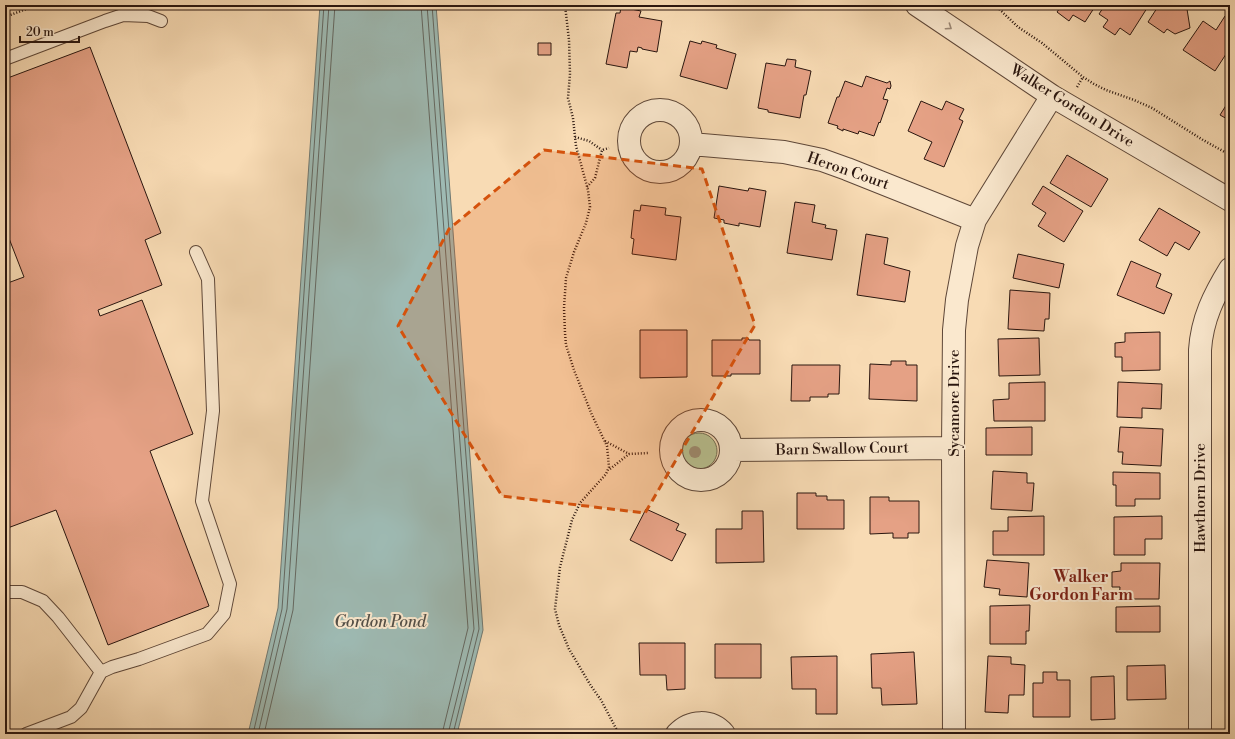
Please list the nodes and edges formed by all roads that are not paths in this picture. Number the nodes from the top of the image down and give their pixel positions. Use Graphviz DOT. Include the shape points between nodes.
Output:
graph roads {
  1 [pos="917,5"];
  2 [pos="161,21"];
  3 [pos="5,59"];
  4 [pos="1052,96"];
  5 [pos="691,144"];
  6 [pos="1230,200"];
  7 [pos="975,220"];
  8 [pos="196,252"];
  9 [pos="1230,269"];
  10 [pos="953,448"];
  11 [pos="732,450"];
  12 [pos="5,592"];
  13 [pos="101,672"];
  14 [pos="26,734"];
  15 [pos="677,734"];
  16 [pos="724,734"];
  17 [pos="954,734"];
  18 [pos="1200,734"];
  1 -- 4 [label="street, Walker Gordon Drive, one-way"];
  2 -- 3 [label="lane" via="148,16 123,15"];
  4 -- 6 [label="street, Walker Gordon Drive"];
  4 -- 7 [label="street, Sycamore Drive"];
  5 -- 7 [label="street, Heron Court" via="784,152 816,158"];
  7 -- 10 [label="street, Sycamore Drive" via="967,246 954,330"];
  8 -- 13 [label="lane" via="208,279 213,411 202,501 230,584 224,614 207,634"];
  9 -- 18 [label="street, Hawthorn Drive" via="1209,307 1200,343"];
  10 -- 11 [label="street, Barn Swallow Court"];
  10 -- 17 [label="street, Sycamore Drive"];
  12 -- 13 [label="lane" via="22,592 43,601"];
  13 -- 14 [label="lane" via="81,708 71,717"];
  15 -- 16 [label="street" via="684,728 701,723 713,725"];
}
